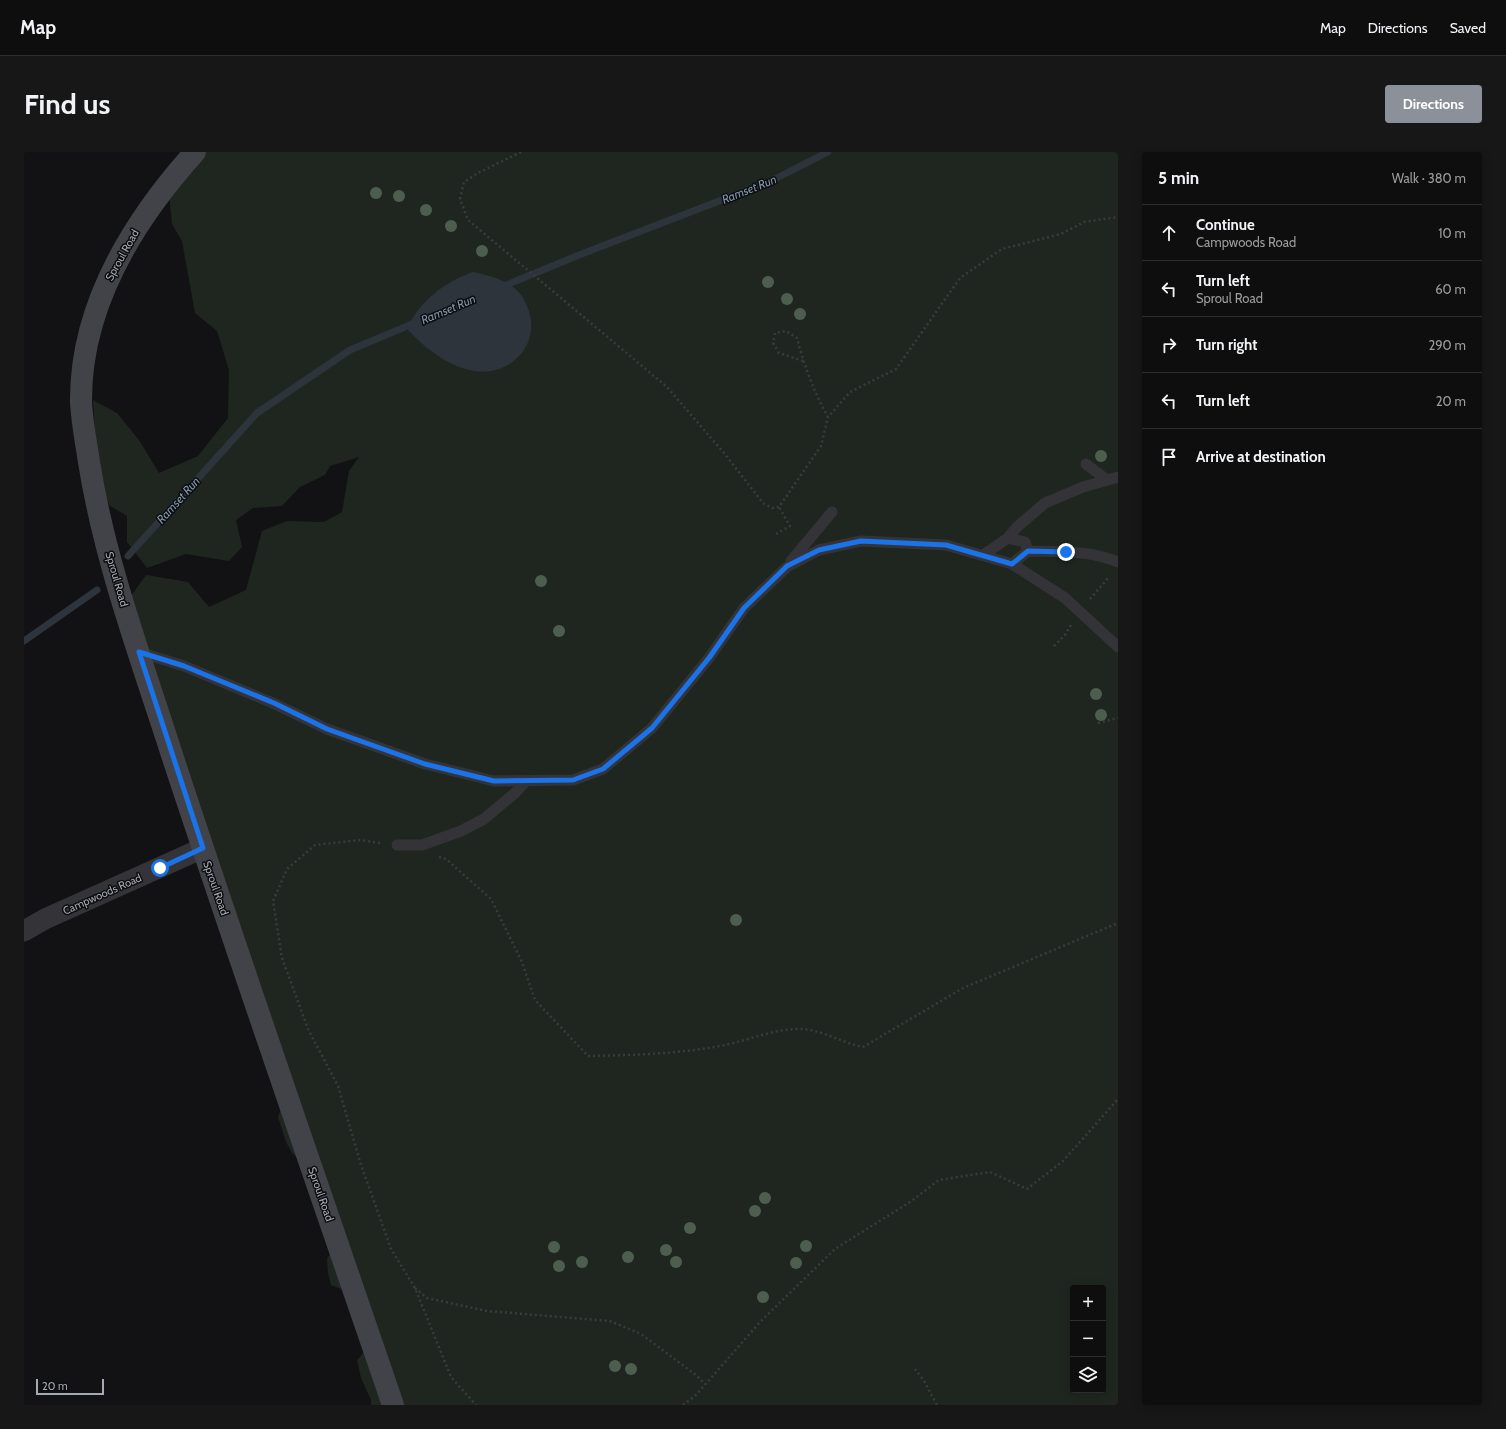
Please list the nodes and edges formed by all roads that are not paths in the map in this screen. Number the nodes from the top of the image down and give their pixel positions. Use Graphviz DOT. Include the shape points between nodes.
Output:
graph roads {
  1 [pos="195,152"];
  2 [pos="1086,464"];
  3 [pos="1118,477"];
  4 [pos="1107,480"];
  5 [pos="832,512"];
  6 [pos="1008,538"];
  7 [pos="1028,551"];
  8 [pos="983,555"];
  9 [pos="1012,564"];
  10 [pos="787,566"];
  11 [pos="1116,567"];
  12 [pos="1118,647"];
  13 [pos="139,652"];
  14 [pos="526,781"];
  15 [pos="397,846"];
  16 [pos="203,848"];
  17 [pos="24,931"];
  18 [pos="393,1405"];
  1 -- 13 [label="main road, Sproul Road" via="146,213 109,274 96,311 85,357 81,402 96,502"];
  2 -- 4 [label="lane"];
  3 -- 4 [label="lane"];
  4 -- 6 [label="lane" via="1045,503"];
  5 -- 10 [label="lane"];
  6 -- 7 [label="lane" via="1025,542"];
  6 -- 8 [label="lane"];
  7 -- 9 [label="lane"];
  7 -- 11 [label="lane" via="1103,556"];
  8 -- 9 [label="lane"];
  8 -- 10 [label="lane" via="946,545 861,541 819,550"];
  9 -- 12 [label="lane" via="1065,598"];
  10 -- 14 [label="lane" via="744,608 709,658 652,728 603,769 573,780"];
  13 -- 14 [label="lane" via="184,666 274,703 327,729 425,764 494,781"];
  13 -- 16 [label="main road, Sproul Road"];
  14 -- 15 [label="lane" via="478,822 461,831 422,845"];
  16 -- 17 [label="street, Campwoods Road" via="45,919"];
  16 -- 18 [label="main road, Sproul Road"];
}
